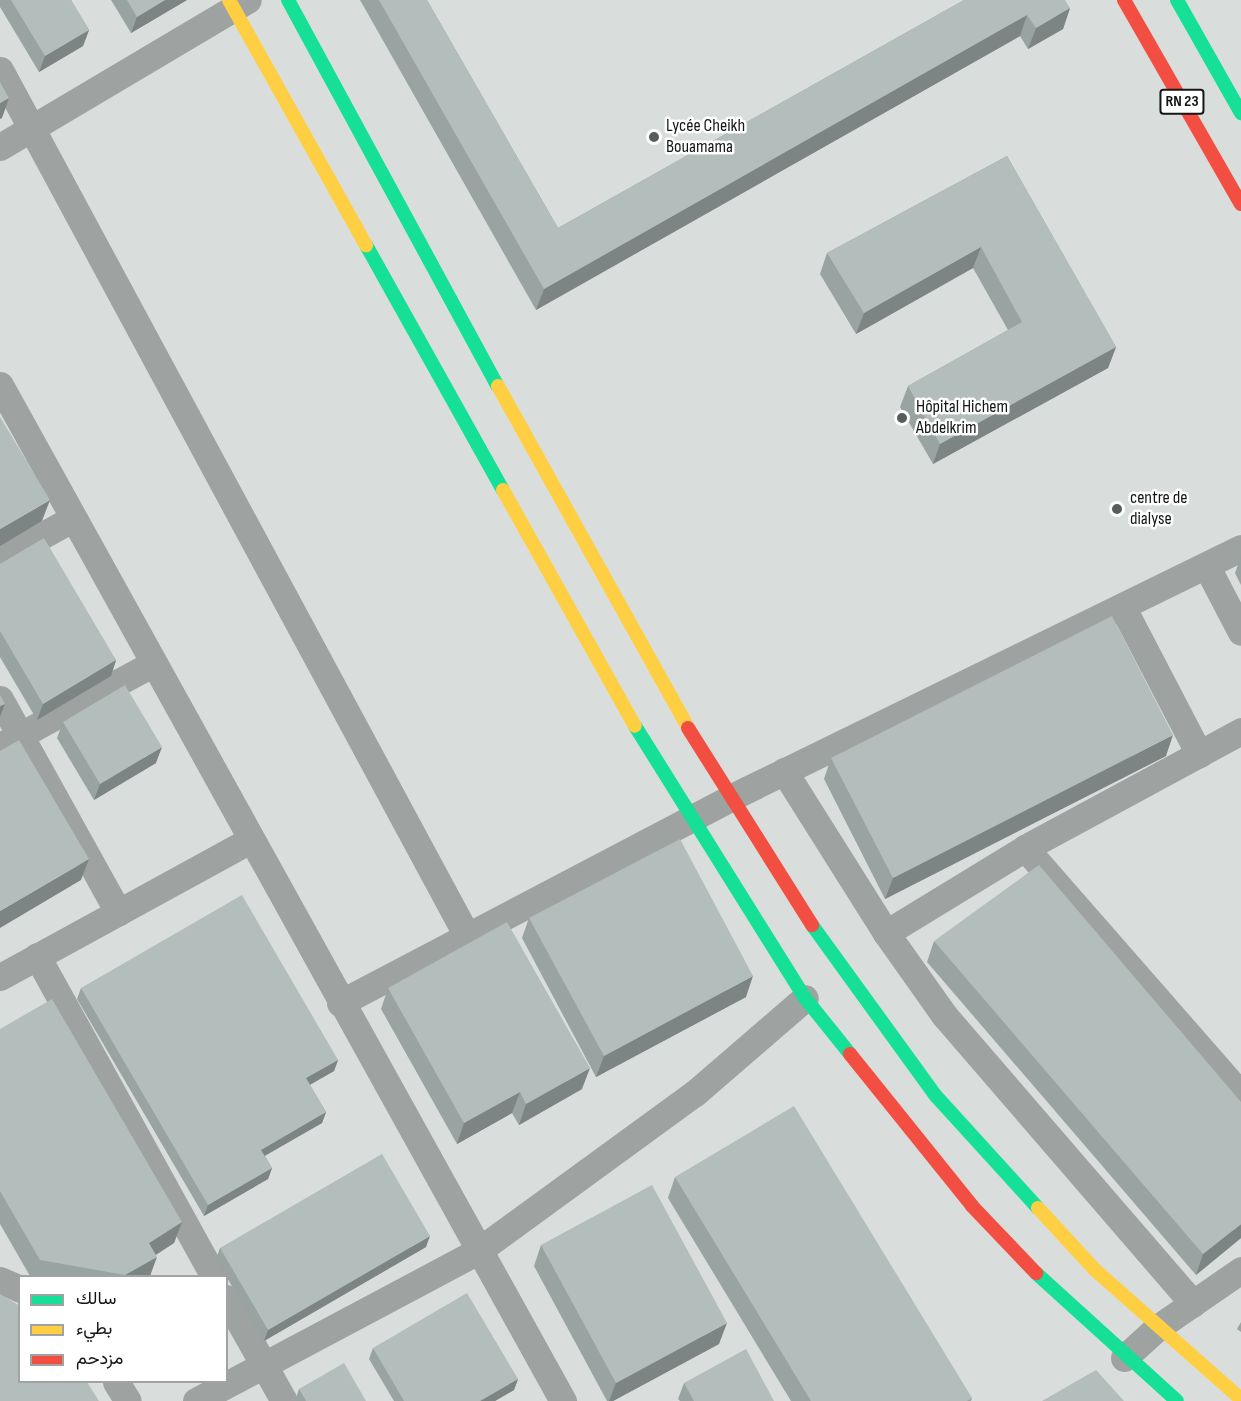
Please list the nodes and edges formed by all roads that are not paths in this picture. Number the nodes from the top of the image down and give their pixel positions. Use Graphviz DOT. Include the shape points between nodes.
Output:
graph roads {
  1 [pos="288,0"];
  2 [pos="1124,0"];
  3 [pos="1177,0"];
  4 [pos="237,3"];
  5 [pos="0,70"];
  6 [pos="1241,113"];
  7 [pos="31,128"];
  8 [pos="0,147"];
  9 [pos="1241,204"];
  10 [pos="0,385"];
  11 [pos="72,519"];
  12 [pos="1241,548"];
  13 [pos="0,559"];
  14 [pos="1207,567"];
  15 [pos="1123,608"];
  16 [pos="1241,632"];
  17 [pos="152,664"];
  18 [pos="0,699"];
  19 [pos="1241,731"];
  20 [pos="10,741"];
  21 [pos="1199,754"];
  22 [pos="784,771"];
  23 [pos="730,798"];
  24 [pos="690,819"];
  25 [pos="250,840"];
  26 [pos="1025,848"];
  27 [pos="118,912"];
  28 [pos="886,933"];
  29 [pos="467,936"];
  30 [pos="37,956"];
  31 [pos="0,977"];
  32 [pos="805,998"];
  33 [pos="340,1003"];
  34 [pos="1241,1095"];
  35 [pos="478,1251"];
  36 [pos="1241,1270"];
  37 [pos="213,1275"];
  38 [pos="0,1280"];
  39 [pos="18,1287"];
  40 [pos="228,1302"];
  41 [pos="1193,1303"];
  42 [pos="1157,1328"];
  43 [pos="1124,1358"];
  44 [pos="264,1365"];
  45 [pos="117,1383"];
  46 [pos="1241,1399"];
  47 [pos="128,1401"];
  48 [pos="196,1401"];
  49 [pos="284,1401"];
  50 [pos="563,1401"];
  51 [pos="1177,1401"];
  1 -- 23 [label="main road" via="651,668"];
  2 -- 9 [label="main road, RN 23"];
  3 -- 6 [label="main road, RN 23"];
  4 -- 7 [label="street"];
  4 -- 24 [label="main road"];
  5 -- 7 [label="street"];
  7 -- 8 [label="street"];
  7 -- 29 [label="street"];
  10 -- 11 [label="street"];
  11 -- 13 [label="street"];
  11 -- 17 [label="street"];
  12 -- 14 [label="street"];
  14 -- 15 [label="street"];
  14 -- 16 [label="street"];
  15 -- 21 [label="street"];
  15 -- 22 [label="street"];
  17 -- 20 [label="street"];
  17 -- 25 [label="street"];
  18 -- 20 [label="street"];
  19 -- 21 [label="street"];
  20 -- 27 [label="street"];
  21 -- 26 [label="street"];
  22 -- 23 [label="street"];
  22 -- 28 [label="street"];
  23 -- 24 [label="street"];
  23 -- 42 [label="main road" via="852,985 936,1096 1094,1269"];
  24 -- 29 [label="street"];
  24 -- 32 [label="main road"];
  25 -- 27 [label="street"];
  25 -- 33 [label="street"];
  26 -- 28 [label="street"];
  26 -- 34 [label="street"];
  27 -- 30 [label="street"];
  28 -- 41 [label="street" via="944,1015"];
  29 -- 33 [label="street"];
  30 -- 31 [label="street"];
  30 -- 37 [label="street"];
  32 -- 35 [label="street" via="695,1093"];
  32 -- 43 [label="main road" via="972,1206"];
  33 -- 35 [label="street"];
  35 -- 44 [label="street"];
  35 -- 50 [label="street"];
  36 -- 41 [label="street"];
  38 -- 39 [label="street"];
  40 -- 44 [label="street"];
  41 -- 42 [label="street"];
  42 -- 43 [label="street"];
  42 -- 46 [label="main road"];
  43 -- 51 [label="main road"];
  44 -- 48 [label="street"];
  44 -- 49 [label="street"];
  45 -- 47 [label="street"];
}
